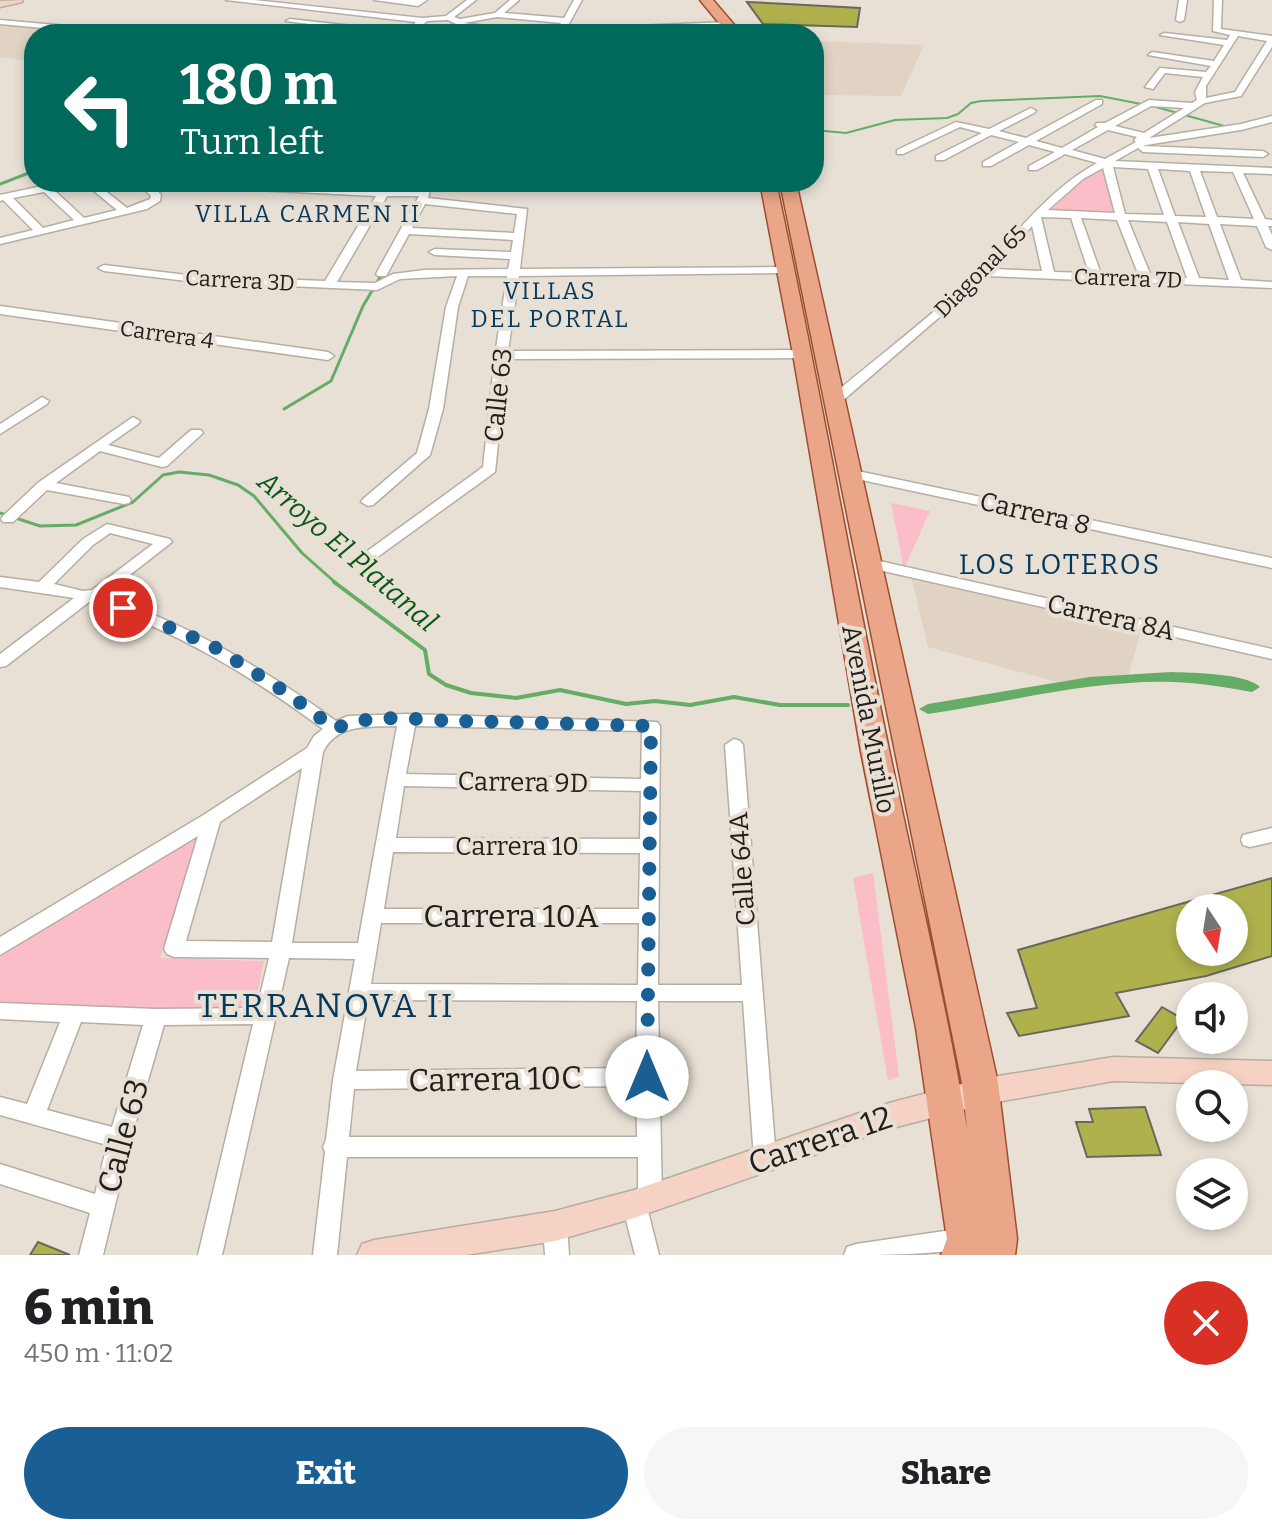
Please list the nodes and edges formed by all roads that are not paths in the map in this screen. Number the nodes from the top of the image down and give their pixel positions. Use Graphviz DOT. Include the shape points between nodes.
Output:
graph roads {
  1 [pos="18,0"];
  2 [pos="230,0"];
  3 [pos="378,0"];
  4 [pos="472,0"];
  5 [pos="515,0"];
  6 [pos="578,0"];
  7 [pos="706,0"];
  8 [pos="723,0"];
  9 [pos="1183,0"];
  10 [pos="1218,0"];
  11 [pos="420,2"];
  12 [pos="0,4"];
  13 [pos="359,6"];
  14 [pos="350,12"];
  15 [pos="497,15"];
  16 [pos="448,18"];
  17 [pos="1180,20"];
  18 [pos="290,21"];
  19 [pos="568,21"];
  20 [pos="0,22"];
  21 [pos="24,24"];
  22 [pos="314,24"];
  23 [pos="333,24"];
  24 [pos="404,24"];
  25 [pos="432,24"];
  26 [pos="452,24"];
  27 [pos="467,24"];
  28 [pos="566,24"];
  29 [pos="727,24"];
  30 [pos="743,24"];
  31 [pos="1164,35"];
  32 [pos="1232,39"];
  33 [pos="1272,39"];
  34 [pos="1158,45"];
  35 [pos="1223,54"];
  36 [pos="1152,55"];
  37 [pos="1259,59"];
  38 [pos="1272,61"];
  39 [pos="1217,64"];
  40 [pos="1209,75"];
  41 [pos="1150,87"];
  42 [pos="1099,102"];
  43 [pos="1185,110"];
  44 [pos="1031,111"];
  45 [pos="1071,118"];
  46 [pos="1272,119"];
  47 [pos="1082,121"];
  48 [pos="1099,125"];
  49 [pos="990,133"];
  50 [pos="1145,136"];
  51 [pos="1252,140"];
  52 [pos="1026,142"];
  53 [pos="1129,149"];
  54 [pos="1063,151"];
  55 [pos="900,152"];
  56 [pos="940,158"];
  57 [pos="1105,163"];
  58 [pos="987,164"];
  59 [pos="1272,164"];
  60 [pos="1152,167"];
  61 [pos="1033,168"];
  62 [pos="1194,169"];
  63 [pos="1237,170"];
  64 [pos="1272,171"];
  65 [pos="27,192"];
  66 [pos="50,192"];
  67 [pos="101,192"];
  68 [pos="153,192"];
  69 [pos="362,192"];
  70 [pos="424,192"];
  71 [pos="770,192"];
  72 [pos="790,192"];
  73 [pos="383,193"];
  74 [pos="3,197"];
  75 [pos="125,211"];
  76 [pos="1036,214"];
  77 [pos="1075,215"];
  78 [pos="1121,217"];
  79 [pos="1173,218"];
  80 [pos="452,219"];
  81 [pos="1215,220"];
  82 [pos="82,222"];
  83 [pos="1266,223"];
  84 [pos="40,231"];
  85 [pos="405,231"];
  86 [pos="520,237"];
  87 [pos="0,241"];
  88 [pos="1272,247"];
  89 [pos="435,252"];
  90 [pos="514,264"];
  91 [pos="785,266"];
  92 [pos="104,268"];
  93 [pos="464,271"];
  94 [pos="984,272"];
  95 [pos="424,273"];
  96 [pos="382,274"];
  97 [pos="1049,275"];
  98 [pos="1096,277"];
  99 [pos="1146,279"];
  100 [pos="1194,281"];
  101 [pos="1236,283"];
  102 [pos="329,285"];
  103 [pos="1272,285"];
  104 [pos="3,310"];
  105 [pos="803,354"];
  106 [pos="501,355"];
  107 [pos="328,356"];
  108 [pos="835,400"];
  109 [pos="42,401"];
  110 [pos="133,421"];
  111 [pos="0,430"];
  112 [pos="196,433"];
  113 [pos="99,447"];
  114 [pos="848,473"];
  115 [pos="44,485"];
  116 [pos="124,500"];
  117 [pos="368,502"];
  118 [pos="12,515"];
  119 [pos="1270,562"];
  120 [pos="360,563"];
  121 [pos="866,563"];
  122 [pos="0,582"];
  123 [pos="45,584"];
  124 [pos="92,595"];
  125 [pos="1267,652"];
  126 [pos="0,662"];
  127 [pos="407,720"];
  128 [pos="335,729"];
  129 [pos="734,745"];
  130 [pos="314,752"];
  131 [pos="398,780"];
  132 [pos="649,785"];
  133 [pos="212,819"];
  134 [pos="1272,835"];
  135 [pos="1250,840"];
  136 [pos="386,845"];
  137 [pos="648,846"];
  138 [pos="373,916"];
  139 [pos="648,916"];
  140 [pos="0,947"];
  141 [pos="281,950"];
  142 [pos="367,951"];
  143 [pos="361,992"];
  144 [pos="647,992"];
  145 [pos="751,993"];
  146 [pos="0,1011"];
  147 [pos="74,1014"];
  148 [pos="265,1016"];
  149 [pos="156,1017"];
  150 [pos="1272,1073"];
  151 [pos="647,1077"];
  152 [pos="344,1080"];
  153 [pos="964,1096"];
  154 [pos="0,1106"];
  155 [pos="34,1115"];
  156 [pos="120,1139"];
  157 [pos="334,1147"];
  158 [pos="649,1147"];
  159 [pos="765,1159"];
  160 [pos="0,1174"];
  161 [pos="642,1201"];
  162 [pos="103,1207"];
  163 [pos="556,1240"];
  164 [pos="974,1250"];
  165 [pos="382,1254"];
  166 [pos="91,1255"];
  167 [pos="210,1255"];
  168 [pos="325,1255"];
  169 [pos="647,1255"];
  170 [pos="856,1255"];
  1 -- 12 [label="main road"];
  2 -- 14 [label="street"];
  3 -- 11 [label="street"];
  4 -- 16 [label="street"];
  5 -- 15 [label="street"];
  6 -- 19 [label="street"];
  7 -- 29 [label="main road"];
  8 -- 30 [label="main road"];
  9 -- 17 [label="street"];
  10 -- 32 [label="street" via="1215,29"];
  13 -- 14 [label="street"];
  14 -- 23 [label="street"];
  14 -- 24 [label="street"];
  15 -- 19 [label="street"];
  15 -- 27 [label="street"];
  16 -- 25 [label="street"];
  16 -- 26 [label="street"];
  18 -- 22 [label="street"];
  19 -- 28 [label="street"];
  20 -- 21 [label="street"];
  31 -- 32 [label="street"];
  32 -- 33 [label="street"];
  32 -- 35 [label="street"];
  33 -- 37 [label="street"];
  34 -- 35 [label="street"];
  35 -- 39 [label="street"];
  36 -- 39 [label="street"];
  37 -- 38 [label="street"];
  37 -- 43 [label="street" via="1238,94"];
  39 -- 40 [label="street"];
  40 -- 41 [label="street" via="1163,70"];
  40 -- 43 [label="street"];
  42 -- 45 [label="street"];
  43 -- 48 [label="street" via="1135,110"];
  43 -- 50 [label="street"];
  44 -- 49 [label="street"];
  45 -- 47 [label="street"];
  45 -- 52 [label="street"];
  46 -- 51 [label="street"];
  48 -- 50 [label="street"];
  48 -- 54 [label="street"];
  49 -- 52 [label="street"];
  49 -- 55 [label="street" via="959,124"];
  49 -- 56 [label="street"];
  50 -- 53 [label="street"];
  51 -- 53 [label="street"];
  51 -- 53 [label="street" via="1157,140"];
  51 -- 59 [label="street"];
  52 -- 54 [label="street"];
  52 -- 58 [label="street"];
  53 -- 57 [label="street, Diagonal 65"];
  54 -- 57 [label="street"];
  54 -- 61 [label="street"];
  57 -- 60 [label="street"];
  57 -- 76 [label="street, Diagonal 65" via="1079,177"];
  57 -- 78 [label="street"];
  60 -- 62 [label="street"];
  60 -- 79 [label="street"];
  62 -- 63 [label="street"];
  62 -- 81 [label="street"];
  63 -- 64 [label="street"];
  63 -- 83 [label="street"];
  65 -- 74 [label="street"];
  66 -- 82 [label="street"];
  67 -- 75 [label="street"];
  68 -- 75 [label="street" via="155,201"];
  69 -- 73 [label="street"];
  70 -- 73 [label="street"];
  70 -- 80 [label="street"];
  70 -- 85 [label="street"];
  71 -- 91 [label="main road, Avenida Murillo"];
  72 -- 108 [label="main road, Avenida Murillo"];
  73 -- 102 [label="street"];
  74 -- 84 [label="street"];
  75 -- 82 [label="street"];
  76 -- 77 [label="street"];
  76 -- 94 [label="street, Diagonal 65"];
  76 -- 97 [label="street"];
  77 -- 78 [label="street"];
  77 -- 98 [label="street"];
  78 -- 79 [label="street"];
  78 -- 99 [label="street"];
  79 -- 81 [label="street"];
  79 -- 100 [label="street"];
  80 -- 85 [label="street"];
  80 -- 86 [label="street"];
  80 -- 86 [label="street, Calle 63" via="523,211"];
  80 -- 89 [label="street"];
  81 -- 83 [label="street"];
  81 -- 101 [label="street"];
  82 -- 84 [label="street"];
  83 -- 88 [label="street"];
  84 -- 87 [label="street"];
  85 -- 96 [label="street"];
  86 -- 90 [label="street, Calle 63"];
  89 -- 90 [label="street"];
  89 -- 95 [label="street"];
  90 -- 91 [label="street"];
  90 -- 93 [label="street"];
  90 -- 106 [label="street, Calle 63"];
  91 -- 105 [label="main road, Avenida Murillo"];
  92 -- 102 [label="street, Carrera 3D" via="195,279"];
  93 -- 95 [label="street"];
  93 -- 117 [label="street" via="423,455"];
  94 -- 97 [label="street, Carrera 7D"];
  94 -- 108 [label="street, Diagonal 65"];
  95 -- 102 [label="street, Carrera 3D" via="397,276 374,287"];
  97 -- 98 [label="street, Carrera 7D"];
  98 -- 99 [label="street, Carrera 7D"];
  99 -- 100 [label="street, Carrera 7D"];
  100 -- 101 [label="street, Carrera 7D"];
  101 -- 103 [label="street, Carrera 7D"];
  104 -- 107 [label="street, Carrera 4"];
  105 -- 106 [label="street"];
  105 -- 153 [label="main road, Avenida Murillo" via="872,736"];
  106 -- 120 [label="street, Calle 63" via="490,469"];
  108 -- 114 [label="main road, Avenida Murillo"];
  109 -- 111 [label="street"];
  110 -- 113 [label="street"];
  112 -- 113 [label="street" via="162,463"];
  113 -- 115 [label="street"];
  114 -- 119 [label="street, Carrera 8"];
  114 -- 121 [label="main road, Avenida Murillo"];
  115 -- 116 [label="street"];
  115 -- 118 [label="street"];
  121 -- 125 [label="street, Carrera 8A"];
  121 -- 153 [label="main road, Avenida Murillo"];
  122 -- 123 [label="street"];
  123 -- 124 [label="street"];
  123 -- 124 [label="street" via="107,528 165,542"];
  124 -- 126 [label="street"];
  124 -- 128 [label="street" via="211,645"];
  127 -- 128 [label="street" via="348,722"];
  127 -- 131 [label="street"];
  127 -- 132 [label="street" via="651,726"];
  128 -- 130 [label="street"];
  129 -- 145 [label="street, Calle 64A"];
  130 -- 133 [label="street"];
  130 -- 141 [label="street"];
  131 -- 132 [label="street, Carrera 9D"];
  131 -- 136 [label="street"];
  132 -- 137 [label="street"];
  133 -- 140 [label="street"];
  133 -- 141 [label="street" via="174,949"];
  134 -- 135 [label="street"];
  136 -- 137 [label="street, Carrera 10"];
  136 -- 138 [label="street"];
  137 -- 139 [label="street"];
  138 -- 139 [label="street, Carrera 10A"];
  138 -- 142 [label="street"];
  139 -- 144 [label="street"];
  141 -- 142 [label="street"];
  141 -- 148 [label="street"];
  142 -- 143 [label="street"];
  143 -- 144 [label="street"];
  143 -- 152 [label="street"];
  144 -- 145 [label="street"];
  144 -- 151 [label="street"];
  145 -- 159 [label="street, Calle 64A"];
  146 -- 147 [label="street"];
  147 -- 149 [label="street"];
  147 -- 155 [label="street"];
  148 -- 149 [label="street"];
  148 -- 167 [label="street"];
  149 -- 156 [label="street, Calle 63"];
  150 -- 153 [label="main road, Carrera 12" via="1113,1069"];
  151 -- 152 [label="street, Carrera 10C"];
  151 -- 158 [label="street"];
  152 -- 157 [label="street"];
  153 -- 159 [label="main road, Carrera 12"];
  153 -- 164 [label="main road, Avenida Murillo"];
  153 -- 164 [label="main road" via="987,1144 998,1239"];
  154 -- 155 [label="street"];
  155 -- 156 [label="street"];
  156 -- 162 [label="street, Calle 63"];
  157 -- 158 [label="street"];
  157 -- 168 [label="street"];
  158 -- 161 [label="street"];
  159 -- 161 [label="main road, Carrera 12"];
  160 -- 162 [label="street"];
  161 -- 163 [label="main road, Carrera 12"];
  161 -- 169 [label="street"];
  162 -- 166 [label="street, Calle 63"];
  163 -- 165 [label="main road, Carrera 12"];
  164 -- 170 [label="street"];
}
